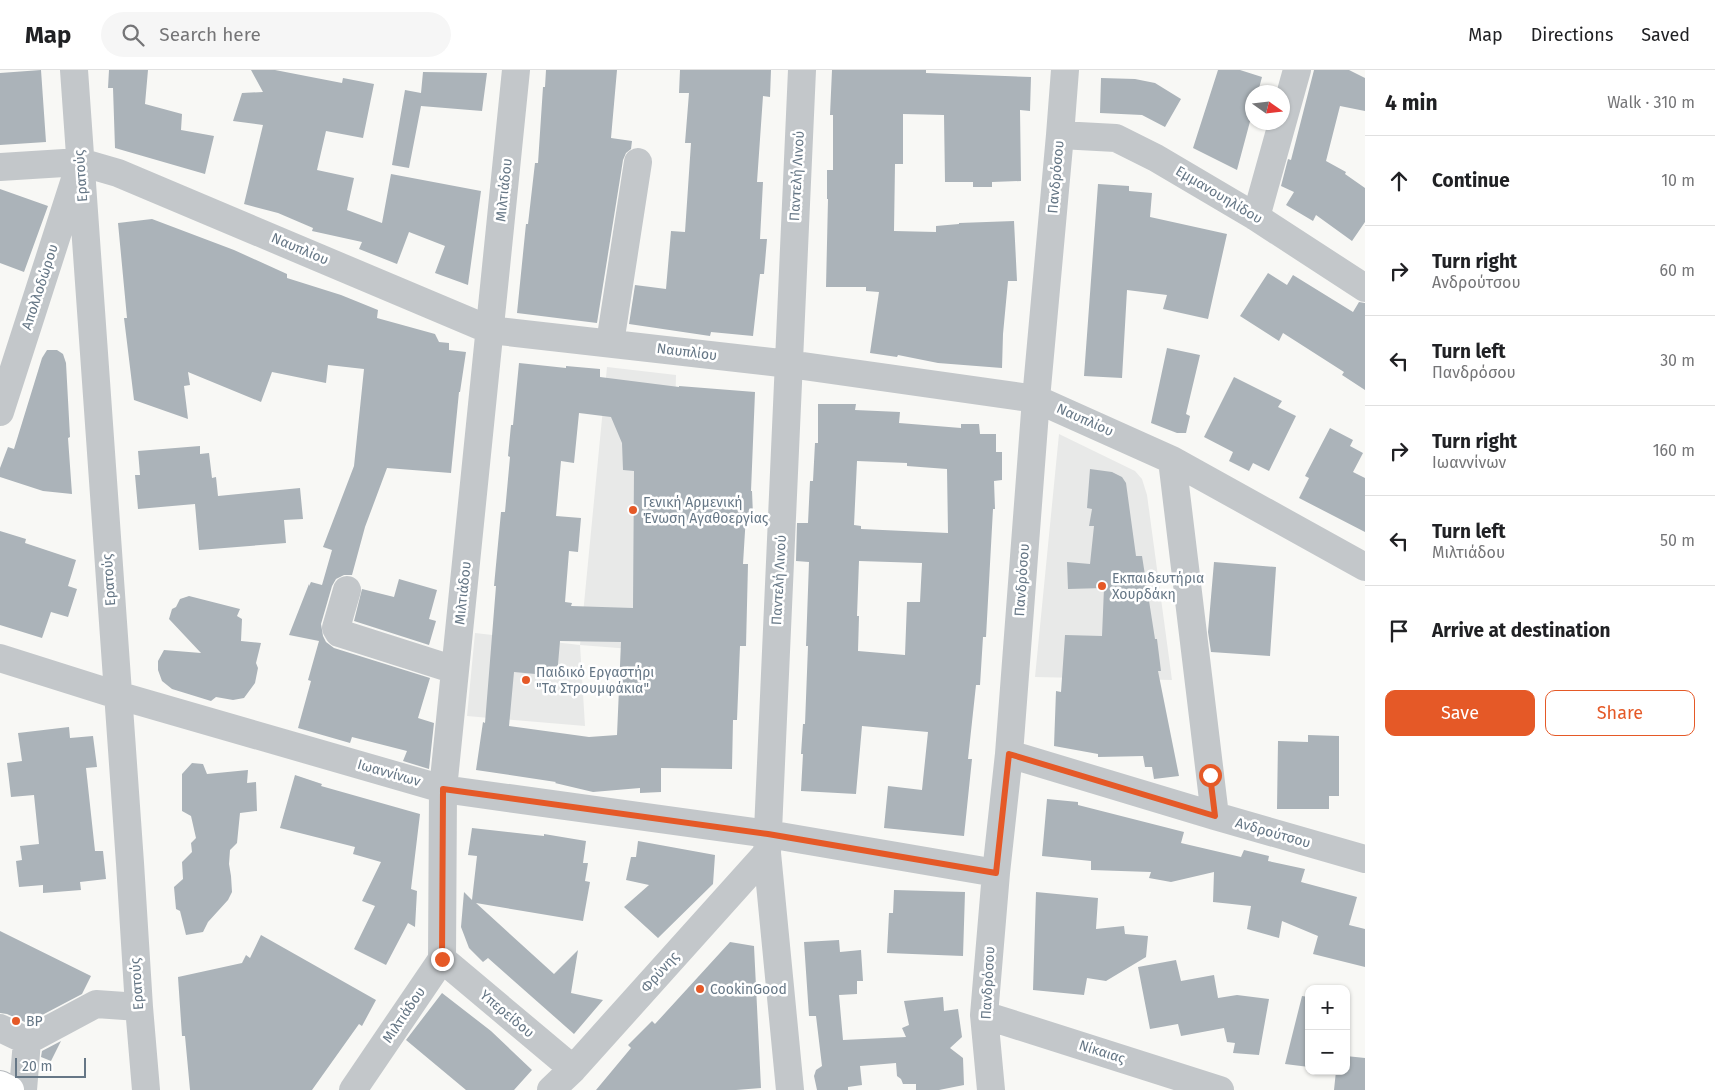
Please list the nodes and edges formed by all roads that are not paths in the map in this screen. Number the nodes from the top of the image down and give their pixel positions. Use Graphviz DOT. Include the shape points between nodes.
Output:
graph roads {
  1 [pos="74,70"];
  2 [pos="516,70"];
  3 [pos="802,70"];
  4 [pos="1064,70"];
  5 [pos="1298,70"];
  6 [pos="1060,135"];
  7 [pos="80,162"];
  8 [pos="638,162"];
  9 [pos="0,166"];
  10 [pos="1256,217"];
  11 [pos="1365,288"];
  12 [pos="490,330"];
  13 [pos="610,343"];
  14 [pos="789,364"];
  15 [pos="1036,399"];
  16 [pos="0,412"];
  17 [pos="1172,460"];
  18 [pos="1365,567"];
  19 [pos="347,590"];
  20 [pos="0,658"];
  21 [pos="456,670"];
  22 [pos="118,695"];
  23 [pos="1009,754"];
  24 [pos="443,789"];
  25 [pos="1215,816"];
  26 [pos="768,844"];
  27 [pos="1365,858"];
  28 [pos="996,873"];
  29 [pos="442,959"];
  30 [pos="139,1007"];
  31 [pos="984,1015"];
  32 [pos="0,1028"];
  33 [pos="27,1041"];
  34 [pos="573,1069"];
  35 [pos="0,1085"];
  36 [pos="10,1090"];
  37 [pos="23,1090"];
  38 [pos="146,1090"];
  39 [pos="353,1090"];
  40 [pos="551,1090"];
  41 [pos="790,1090"];
  42 [pos="991,1090"];
  43 [pos="1220,1090"];
  1 -- 7 [label="street, Ερατούς"];
  2 -- 12 [label="street, Μιλτιάδου"];
  3 -- 14 [label="street, Παντελή Λινού"];
  4 -- 6 [label="street, Πανδρόσου"];
  5 -- 10 [label="street"];
  6 -- 10 [label="street, Εμμανουηλίδου" via="1116,138"];
  6 -- 15 [label="street, Πανδρόσου"];
  7 -- 9 [label="street, Ναυπλίου"];
  7 -- 12 [label="street, Ναυπλίου" via="118,173"];
  7 -- 16 [label="street, Απολλοδώρου"];
  7 -- 22 [label="street, Ερατούς"];
  8 -- 13 [label="street"];
  10 -- 11 [label="street, Εμμανουηλίδου"];
  12 -- 13 [label="street, Ναυπλίου"];
  12 -- 21 [label="street, Μιλτιάδου"];
  13 -- 14 [label="street, Ναυπλίου"];
  14 -- 15 [label="street, Ναυπλίου"];
  14 -- 26 [label="street, Παντελή Λινού"];
  15 -- 17 [label="street, Ναυπλίου"];
  15 -- 23 [label="street, Πανδρόσου"];
  17 -- 18 [label="street, Ναυπλίου"];
  17 -- 25 [label="street"];
  19 -- 21 [label="street" via="336,628 339,634"];
  20 -- 22 [label="street, Ιωαννίνων"];
  21 -- 24 [label="street, Μιλτιάδου"];
  22 -- 24 [label="street, Ιωαννίνων"];
  22 -- 30 [label="street, Ερατούς"];
  23 -- 25 [label="street, Ανδρούτσου"];
  23 -- 28 [label="street, Πανδρόσου"];
  24 -- 26 [label="street, Ιωαννίνων"];
  24 -- 29 [label="street, Μιλτιάδου"];
  25 -- 27 [label="street, Ανδρούτσου"];
  26 -- 28 [label="street, Ιωαννίνων"];
  26 -- 34 [label="street, Φρύνης"];
  26 -- 41 [label="street, Παντελή Λινού"];
  28 -- 31 [label="street, Πανδρόσου"];
  29 -- 34 [label="street, Υπερείδου"];
  29 -- 39 [label="street, Μιλτιάδου"];
  30 -- 33 [label="street" via="96,1004"];
  30 -- 38 [label="street, Ερατούς"];
  31 -- 42 [label="street, Πανδρόσου"];
  31 -- 43 [label="street, Νίκαιας"];
  32 -- 33 [label="street"];
  33 -- 37 [label="street"];
  34 -- 40 [label="street, Φρύνης"];
  35 -- 36 [label="main road"];
}
